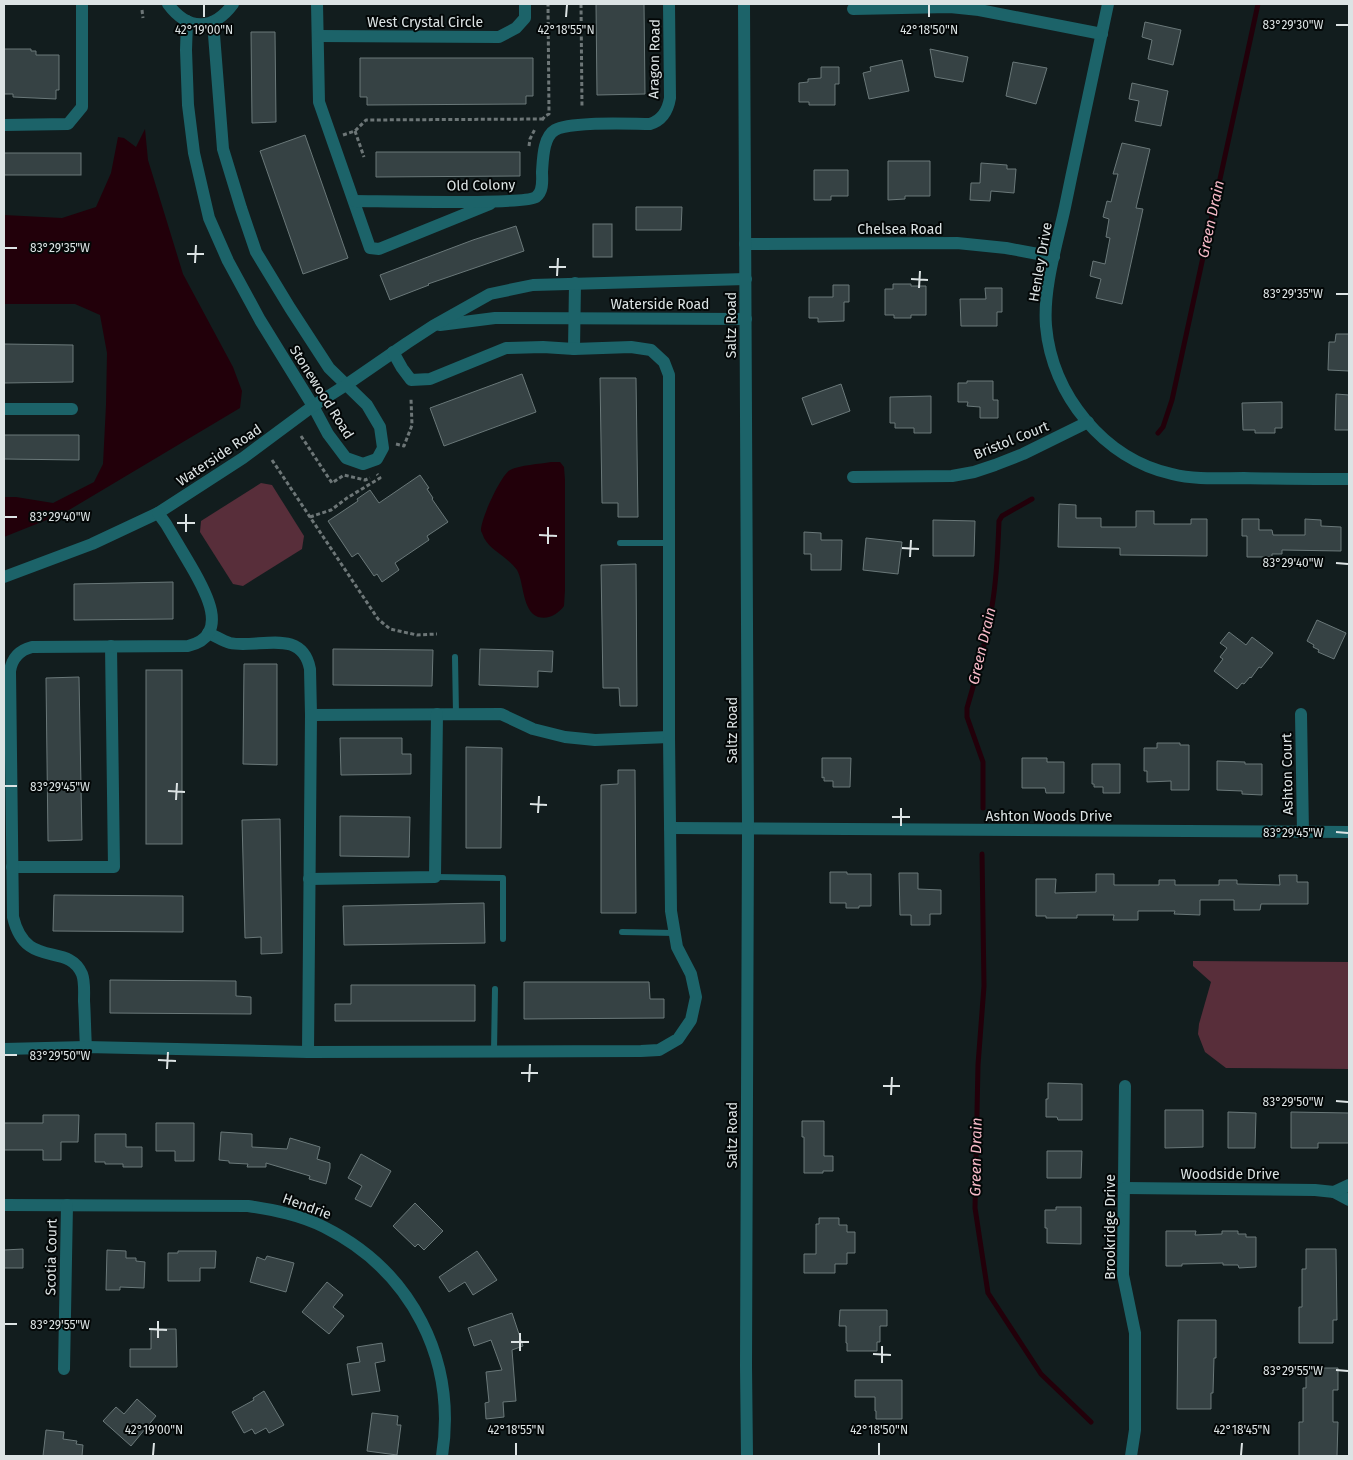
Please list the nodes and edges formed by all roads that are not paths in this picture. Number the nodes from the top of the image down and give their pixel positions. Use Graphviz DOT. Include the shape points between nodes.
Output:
graph roads {
  1 [pos="82,4"];
  2 [pos="168,4"];
  3 [pos="233,4"];
  4 [pos="317,4"];
  5 [pos="525,4"];
  6 [pos="669,4"];
  7 [pos="744,4"];
  8 [pos="1108,4"];
  9 [pos="853,9"];
  10 [pos="187,22"];
  11 [pos="213,22"];
  12 [pos="1102,34"];
  13 [pos="318,36"];
  14 [pos="4,125"];
  15 [pos="554,130"];
  16 [pos="354,200"];
  17 [pos="497,201"];
  18 [pos="746,244"];
  19 [pos="1054,256"];
  20 [pos="746,279"];
  21 [pos="575,283"];
  22 [pos="574,318"];
  23 [pos="746,319"];
  24 [pos="433,326"];
  25 [pos="574,349"];
  26 [pos="393,352"];
  27 [pos="346,385"];
  28 [pos="314,406"];
  29 [pos="4,409"];
  30 [pos="72,409"];
  31 [pos="1088,422"];
  32 [pos="853,477"];
  33 [pos="1349,479"];
  34 [pos="158,513"];
  35 [pos="620,543"];
  36 [pos="669,543"];
  37 [pos="4,577"];
  38 [pos="208,633"];
  39 [pos="111,646"];
  40 [pos="455,658"];
  41 [pos="437,714"];
  42 [pos="456,714"];
  43 [pos="1301,714"];
  44 [pos="310,715"];
  45 [pos="669,737"];
  46 [pos="670,828"];
  47 [pos="748,829"];
  48 [pos="1349,832"];
  49 [pos="1303,833"];
  50 [pos="12,867"];
  51 [pos="435,878"];
  52 [pos="310,879"];
  53 [pos="622,932"];
  54 [pos="675,933"];
  55 [pos="503,939"];
  56 [pos="495,989"];
  57 [pos="86,1047"];
  58 [pos="4,1049"];
  59 [pos="308,1052"];
  60 [pos="494,1052"];
  61 [pos="1125,1086"];
  62 [pos="1349,1185"];
  63 [pos="1125,1188"];
  64 [pos="1334,1192"];
  65 [pos="1349,1200"];
  66 [pos="4,1204"];
  67 [pos="67,1205"];
  68 [pos="64,1369"];
  69 [pos="442,1456"];
  70 [pos="747,1456"];
  71 [pos="1131,1456"];
  1 -- 14 [label="street" via="82,107 68,124"];
  2 -- 10 [label="street"];
  3 -- 11 [label="street"];
  4 -- 13 [label="street"];
  5 -- 13 [label="street, West Crystal Circle" via="525,18 516,28 499,37"];
  6 -- 15 [label="street, Aragon Road" via="670,98 664,115 650,124 570,126"];
  7 -- 18 [label="street, Saltz Road"];
  8 -- 12 [label="street, Henley Drive"];
  9 -- 12 [label="street" via="950,7"];
  10 -- 11 [label="street"];
  10 -- 28 [label="street, Stonewood Road" via="188,105 194,153 209,218 260,320"];
  11 -- 27 [label="street, Stonewood Road" via="223,149 256,252 329,368"];
  12 -- 19 [label="street, Henley Drive"];
  13 -- 16 [label="street" via="319,102"];
  15 -- 17 [label="street, Old Colony" via="543,150 541,191 528,199"];
  16 -- 17 [label="street, Old Colony"];
  16 -- 17 [label="street" via="370,248 379,249"];
  18 -- 19 [label="street, Chelsea Road" via="958,244"];
  18 -- 20 [label="street, Saltz Road"];
  19 -- 31 [label="street, Henley Drive" via="1046,303 1049,347 1064,388"];
  20 -- 21 [label="street, Waterside Road"];
  20 -- 23 [label="street, Saltz Road"];
  21 -- 22 [label="street"];
  21 -- 24 [label="street, Waterside Road" via="533,285 490,294"];
  22 -- 23 [label="street, Waterside Road"];
  22 -- 24 [label="street, Waterside Road" via="495,318"];
  22 -- 25 [label="street"];
  23 -- 47 [label="street, Saltz Road"];
  24 -- 26 [label="street, Waterside Road"];
  25 -- 26 [label="street" via="506,348 430,378 411,380"];
  25 -- 36 [label="street" via="631,347 651,350 664,362 668,375"];
  26 -- 27 [label="street, Waterside Road"];
  27 -- 28 [label="street, Waterside Road"];
  27 -- 28 [label="street, Stonewood Road" via="367,405 380,427 383,448 377,459 363,464 346,458 328,434"];
  28 -- 34 [label="street, Waterside Road" via="243,458"];
  29 -- 30 [label="street"];
  31 -- 32 [label="street, Bristol Court" via="1023,454 974,472 952,476"];
  31 -- 33 [label="street, Henley Drive" via="1122,453 1171,474 1203,478"];
  34 -- 37 [label="street, Waterside Road" via="92,544"];
  34 -- 38 [label="street" via="207,596 212,617"];
  35 -- 36 [label="lane"];
  36 -- 45 [label="street"];
  38 -- 39 [label="street" via="201,642 188,646"];
  38 -- 44 [label="street" via="231,643 281,642 300,650 310,669"];
  39 -- 50 [label="street" via="32,647 18,654 11,664"];
  39 -- 50 [label="street" via="114,867"];
  40 -- 42 [label="lane"];
  41 -- 42 [label="street"];
  41 -- 44 [label="street"];
  41 -- 51 [label="street"];
  42 -- 45 [label="street" via="501,714 533,729 565,737 595,740"];
  43 -- 49 [label="street, Ashton Court"];
  44 -- 52 [label="street"];
  45 -- 46 [label="street"];
  46 -- 47 [label="street, Ashton Woods Drive"];
  46 -- 54 [label="street" via="671,911"];
  47 -- 49 [label="street, Ashton Woods Drive"];
  47 -- 70 [label="street, Saltz Road"];
  48 -- 49 [label="street, Ashton Woods Drive"];
  50 -- 57 [label="street" via="13,917 20,936 35,950 74,962 83,975"];
  51 -- 52 [label="street"];
  51 -- 55 [label="lane" via="503,878"];
  52 -- 59 [label="street"];
  53 -- 54 [label="lane"];
  54 -- 60 [label="street" via="677,946 692,974 696,997 691,1020 678,1039 659,1050 641,1052"];
  56 -- 60 [label="lane"];
  57 -- 58 [label="street"];
  57 -- 59 [label="street"];
  59 -- 60 [label="street"];
  61 -- 63 [label="street, Brookridge Drive"];
  62 -- 64 [label="street, Woodside Drive"];
  63 -- 64 [label="street, Woodside Drive"];
  63 -- 71 [label="street, Brookridge Drive" via="1124,1275 1135,1333"];
  64 -- 65 [label="street, Woodside Drive"];
  66 -- 67 [label="street, Hendrie"];
  67 -- 68 [label="street, Scotia Court"];
  67 -- 69 [label="street, Hendrie" via="248,1206 293,1215 323,1226 352,1243 376,1261 401,1288 427,1332 439,1369 445,1403"];
}
